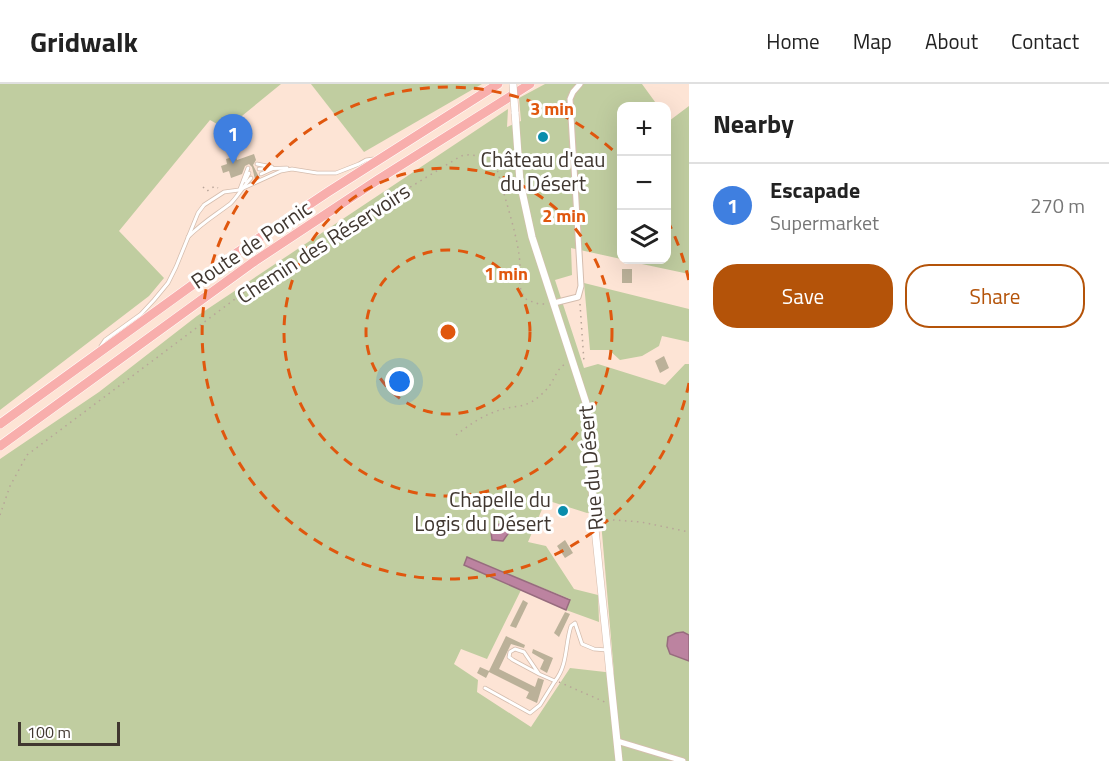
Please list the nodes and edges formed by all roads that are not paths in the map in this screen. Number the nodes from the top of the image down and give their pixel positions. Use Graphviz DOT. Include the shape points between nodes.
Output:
graph roads {
  1 [pos="498,84"];
  2 [pos="513,84"];
  3 [pos="530,84"];
  4 [pos="580,84"];
  5 [pos="381,158"];
  6 [pos="257,164"];
  7 [pos="276,167"];
  8 [pos="248,168"];
  9 [pos="292,169"];
  10 [pos="260,171"];
  11 [pos="249,173"];
  12 [pos="250,178"];
  13 [pos="239,190"];
  14 [pos="187,238"];
  15 [pos="554,303"];
  16 [pos="97,353"];
  17 [pos="0,424"];
  18 [pos="0,446"];
  19 [pos="607,650"];
  20 [pos="539,674"];
  21 [pos="555,681"];
  22 [pos="485,688"];
  23 [pos="617,741"];
  24 [pos="619,761"];
  25 [pos="683,761"];
  1 -- 5 [label="highway, Route de Pornic"];
  2 -- 15 [label="street, Rue du Désert, bridge" via="520,182 532,237"];
  3 -- 18 [label="highway, Route de Pornic" via="255,261"];
  4 -- 15 [label="street" via="570,99 581,286 578,297"];
  5 -- 9 [label="lane" via="336,172"];
  5 -- 16 [label="highway, Route de Pornic" via="238,252"];
  6 -- 7 [label="lane"];
  7 -- 9 [label="lane"];
  7 -- 10 [label="lane"];
  8 -- 13 [label="lane"];
  9 -- 13 [label="lane"];
  11 -- 13 [label="lane"];
  12 -- 13 [label="lane"];
  13 -- 14 [label="lane" via="232,202"];
  13 -- 14 [label="lane" via="224,192 204,206"];
  14 -- 16 [label="lane" via="168,283 141,314 105,340"];
  15 -- 19 [label="street, Rue du Désert" via="586,406"];
  16 -- 17 [label="highway, Route de Pornic"];
  19 -- 21 [label="lane" via="582,644 574,623"];
  19 -- 23 [label="street, Rue du Désert"];
  20 -- 20 [label="lane" via="524,652 510,652 509,657"];
  20 -- 21 [label="lane"];
  21 -- 22 [label="lane" via="530,713"];
  23 -- 24 [label="street, Rue du Désert"];
  23 -- 25 [label="street"];
}
